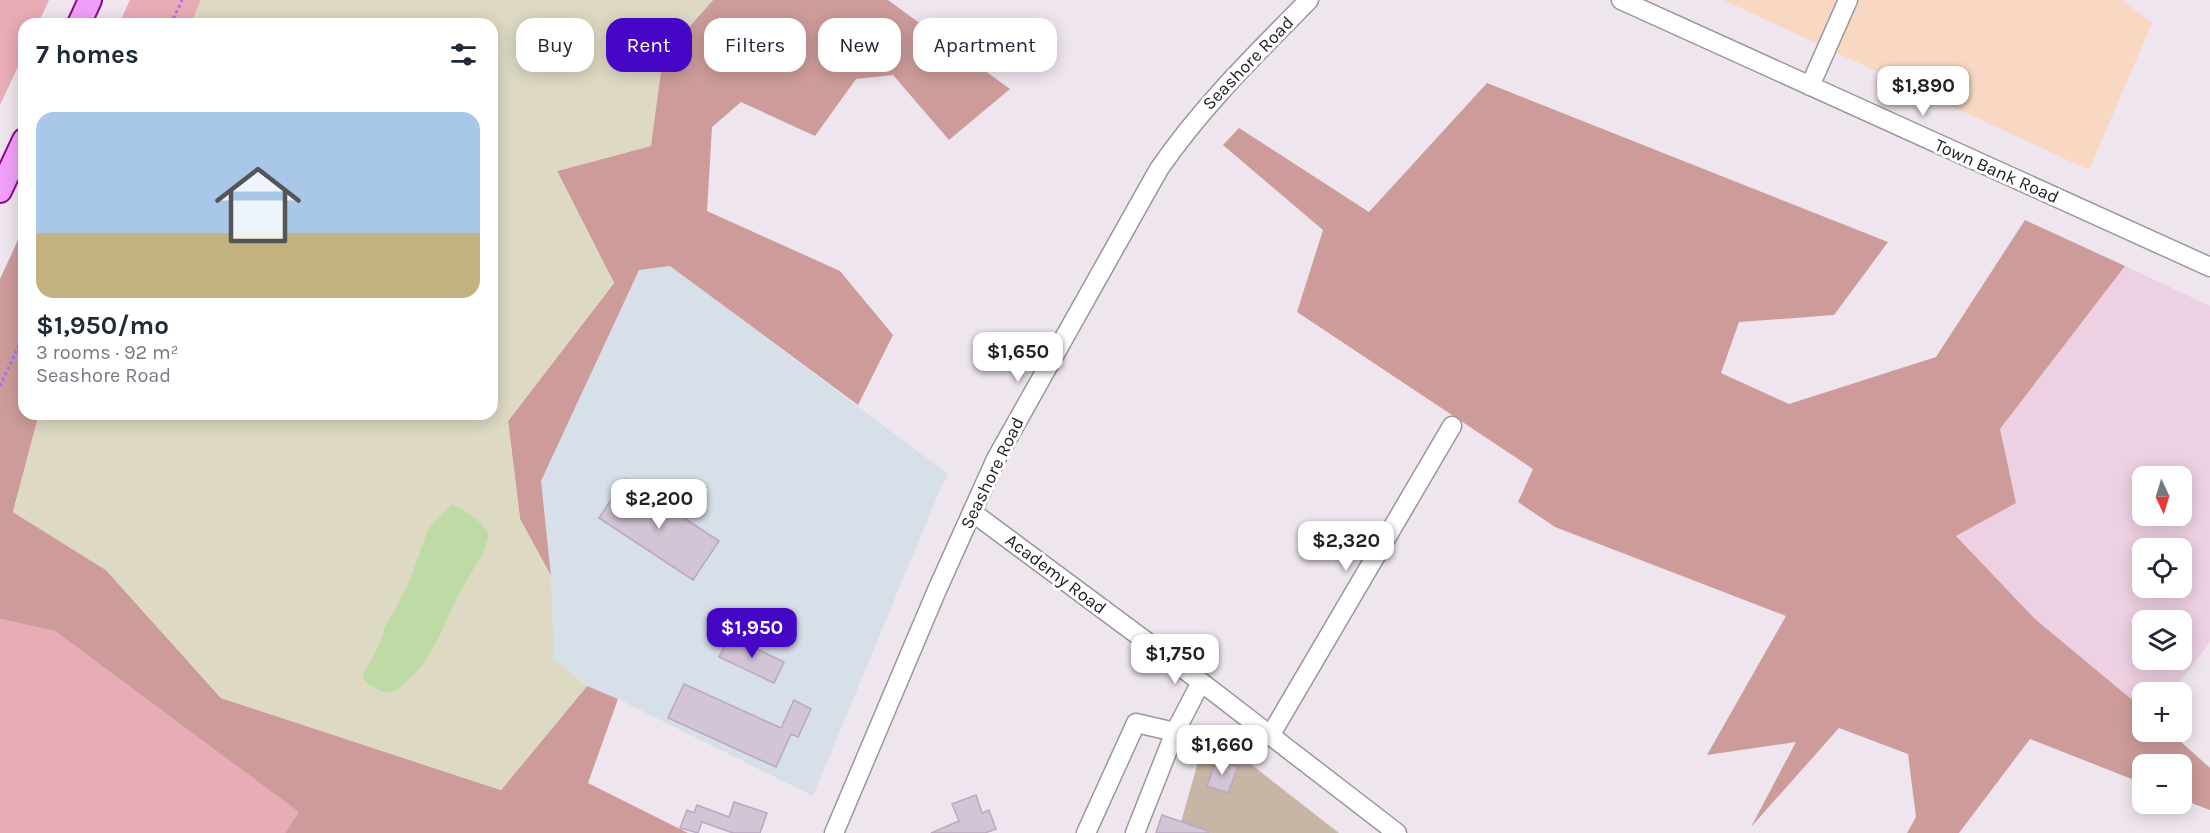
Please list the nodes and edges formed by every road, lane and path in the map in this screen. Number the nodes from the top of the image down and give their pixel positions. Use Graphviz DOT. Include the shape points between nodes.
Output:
graph roads {
  1 [pos="90,0"];
  2 [pos="182,0"];
  3 [pos="1309,0"];
  4 [pos="1621,0"];
  5 [pos="1848,0"];
  6 [pos="82,18"];
  7 [pos="174,18"];
  8 [pos="1810,86"];
  9 [pos="18,153"];
  10 [pos="0,191"];
  11 [pos="2210,267"];
  12 [pos="18,348"];
  13 [pos="0,386"];
  14 [pos="1452,426"];
  15 [pos="972,512"];
  16 [pos="1201,682"];
  17 [pos="1175,732"];
  18 [pos="1270,736"];
  19 [pos="834,833"];
  20 [pos="1086,833"];
  21 [pos="1135,833"];
  22 [pos="1397,833"];
  1 -- 6 [label="main road"];
  2 -- 7 [label="path"];
  3 -- 15 [label="street, Seashore Road" via="1210,101 1158,169 996,459"];
  4 -- 8 [label="street, Town Bank Road"];
  5 -- 8 [label="street"];
  8 -- 11 [label="street, Town Bank Road"];
  9 -- 10 [label="main road"];
  12 -- 13 [label="path"];
  14 -- 18 [label="street"];
  15 -- 16 [label="street, Academy Road"];
  15 -- 19 [label="street, Seashore Road"];
  16 -- 17 [label="street"];
  16 -- 18 [label="street, Academy Road"];
  17 -- 20 [label="street" via="1136,723"];
  17 -- 21 [label="street"];
  18 -- 22 [label="street, Academy Road"];
}
